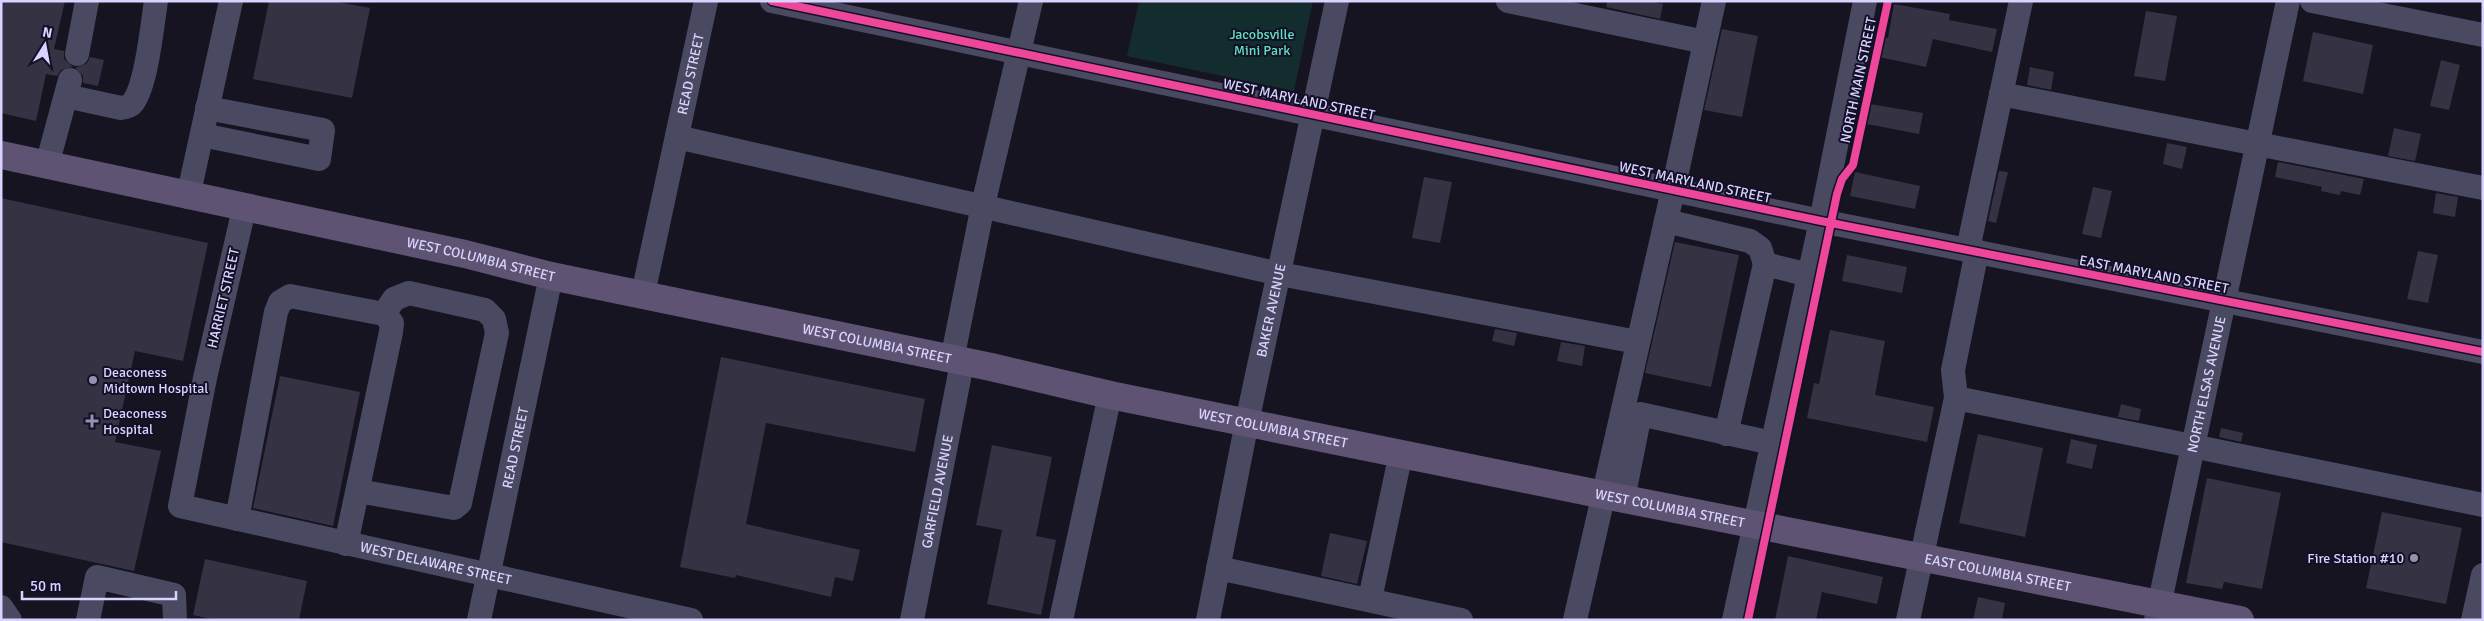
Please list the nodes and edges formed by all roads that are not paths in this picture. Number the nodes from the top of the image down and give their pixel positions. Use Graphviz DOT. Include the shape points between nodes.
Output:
graph roads {
  1 [pos="87,1"];
  2 [pos="156,1"];
  3 [pos="231,1"];
  4 [pos="706,1"];
  5 [pos="772,1"];
  6 [pos="1031,1"];
  7 [pos="1337,1"];
  8 [pos="1508,1"];
  9 [pos="1714,1"];
  10 [pos="1865,1"];
  11 [pos="2021,1"];
  12 [pos="2288,1"];
  13 [pos="2312,1"];
  14 [pos="2483,35"];
  15 [pos="1705,42"];
  16 [pos="1020,53"];
  17 [pos="77,54"];
  18 [pos="2000,94"];
  19 [pos="208,108"];
  20 [pos="1312,115"];
  21 [pos="202,135"];
  22 [pos="676,137"];
  23 [pos="2258,144"];
  24 [pos="1,155"];
  25 [pos="47,165"];
  26 [pos="2483,188"];
  27 [pos="1673,190"];
  28 [pos="188,197"];
  29 [pos="983,206"];
  30 [pos="244,208"];
  31 [pos="1666,221"];
  32 [pos="1821,221"];
  33 [pos="1972,250"];
  34 [pos="1765,264"];
  35 [pos="1280,274"];
  36 [pos="1809,275"];
  37 [pos="551,276"];
  38 [pos="643,294"];
  39 [pos="2224,300"];
  40 [pos="384,314"];
  41 [pos="1637,342"];
  42 [pos="2483,352"];
  43 [pos="957,362"];
  44 [pos="1110,395"];
  45 [pos="1956,398"];
  46 [pos="1247,422"];
  47 [pos="1726,434"];
  48 [pos="1772,443"];
  49 [pos="2192,446"];
  50 [pos="1400,454"];
  51 [pos="358,490"];
  52 [pos="1613,497"];
  53 [pos="2483,505"];
  54 [pos="180,506"];
  55 [pos="237,519"];
  56 [pos="1754,524"];
  57 [pos="346,544"];
  58 [pos="1922,556"];
  59 [pos="1218,568"];
  60 [pos="488,575"];
  61 [pos="2483,575"];
  62 [pos="1370,599"];
  63 [pos="1,607"];
  64 [pos="2158,611"];
  65 [pos="660,617"];
  66 [pos="10,620"];
  67 [pos="88,620"];
  68 [pos="175,620"];
  69 [pos="479,620"];
  70 [pos="691,620"];
  71 [pos="912,620"];
  72 [pos="1061,620"];
  73 [pos="1208,620"];
  74 [pos="1461,620"];
  75 [pos="1575,620"];
  76 [pos="1734,620"];
  77 [pos="1908,620"];
  78 [pos="2240,620"];
  79 [pos="2473,620"];
  1 -- 17 [label="street"];
  2 -- 25 [label="street" via="141,87 134,101 121,108 68,88"];
  3 -- 19 [label="street"];
  4 -- 22 [label="street, READ STREET"];
  5 -- 16 [label="street, WEST MARYLAND STREET"];
  6 -- 16 [label="street, GARFIELD AVENUE"];
  7 -- 20 [label="street, BAKER AVENUE"];
  8 -- 15 [label="street"];
  9 -- 15 [label="street"];
  10 -- 32 [label="street, NORTH MAIN STREET"];
  11 -- 18 [label="street"];
  12 -- 23 [label="street, NORTH ELSAS AVENUE"];
  13 -- 14 [label="street"];
  15 -- 27 [label="street"];
  16 -- 20 [label="street, WEST MARYLAND STREET"];
  16 -- 29 [label="street, GARFIELD AVENUE"];
  18 -- 23 [label="street"];
  18 -- 33 [label="street"];
  19 -- 21 [label="street"];
  19 -- 21 [label="street" via="323,130 319,159"];
  20 -- 27 [label="street, WEST MARYLAND STREET"];
  20 -- 35 [label="street, BAKER AVENUE"];
  21 -- 28 [label="street"];
  22 -- 29 [label="street"];
  22 -- 38 [label="street, READ STREET"];
  23 -- 26 [label="street"];
  23 -- 39 [label="street, NORTH ELSAS AVENUE"];
  24 -- 25 [label="main road, WEST COLUMBIA STREET"];
  25 -- 28 [label="main road, WEST COLUMBIA STREET"];
  27 -- 31 [label="street"];
  27 -- 32 [label="street, WEST MARYLAND STREET"];
  28 -- 30 [label="main road, WEST COLUMBIA STREET"];
  29 -- 35 [label="street"];
  29 -- 43 [label="street, GARFIELD AVENUE"];
  30 -- 37 [label="main road, WEST COLUMBIA STREET" via="465,254"];
  30 -- 54 [label="street, HARRIET STREET"];
  31 -- 34 [label="street" via="1750,241 1760,248"];
  31 -- 41 [label="street"];
  32 -- 33 [label="street, EAST MARYLAND STREET"];
  32 -- 36 [label="street, NORTH MAIN STREET"];
  33 -- 39 [label="street, EAST MARYLAND STREET"];
  33 -- 45 [label="street" via="1953,370"];
  34 -- 36 [label="street"];
  34 -- 47 [label="street"];
  35 -- 41 [label="street"];
  35 -- 46 [label="street, BAKER AVENUE"];
  36 -- 48 [label="street, NORTH MAIN STREET"];
  37 -- 38 [label="main road, WEST COLUMBIA STREET"];
  37 -- 60 [label="street, READ STREET"];
  38 -- 43 [label="main road, WEST COLUMBIA STREET"];
  39 -- 42 [label="street, EAST MARYLAND STREET"];
  39 -- 49 [label="street, NORTH ELSAS AVENUE"];
  40 -- 51 [label="street" via="392,323 391,332"];
  40 -- 51 [label="street" via="394,299 409,293 485,310 494,318 497,333 460,503 454,508"];
  40 -- 55 [label="street" via="290,296 280,302"];
  41 -- 52 [label="street"];
  43 -- 44 [label="main road, WEST COLUMBIA STREET"];
  43 -- 71 [label="street, GARFIELD AVENUE"];
  44 -- 46 [label="main road, WEST COLUMBIA STREET"];
  44 -- 72 [label="street"];
  45 -- 49 [label="street"];
  45 -- 58 [label="street"];
  46 -- 50 [label="main road, WEST COLUMBIA STREET"];
  46 -- 59 [label="street, BAKER AVENUE"];
  47 -- 48 [label="street"];
  47 -- 52 [label="street" via="1640,414"];
  48 -- 56 [label="street, NORTH MAIN STREET"];
  49 -- 53 [label="street"];
  49 -- 64 [label="street, NORTH ELSAS AVENUE"];
  50 -- 52 [label="main road, WEST COLUMBIA STREET"];
  50 -- 62 [label="street"];
  51 -- 57 [label="street"];
  52 -- 56 [label="main road, WEST COLUMBIA STREET"];
  52 -- 75 [label="street"];
  54 -- 55 [label="street, WEST DELAWARE STREET"];
  55 -- 57 [label="street, WEST DELAWARE STREET"];
  56 -- 58 [label="main road, EAST COLUMBIA STREET"];
  56 -- 76 [label="street, NORTH MAIN STREET"];
  57 -- 60 [label="street, WEST DELAWARE STREET"];
  58 -- 64 [label="main road, EAST COLUMBIA STREET"];
  58 -- 77 [label="street"];
  59 -- 62 [label="street"];
  59 -- 73 [label="street, BAKER AVENUE"];
  60 -- 65 [label="street, WEST DELAWARE STREET"];
  60 -- 69 [label="street, READ STREET"];
  61 -- 79 [label="street"];
  62 -- 74 [label="street"];
  63 -- 66 [label="street"];
  64 -- 78 [label="main road, EAST COLUMBIA STREET"];
  65 -- 70 [label="street, WEST DELAWARE STREET"];
  67 -- 68 [label="street" via="97,577 174,595"];
}
